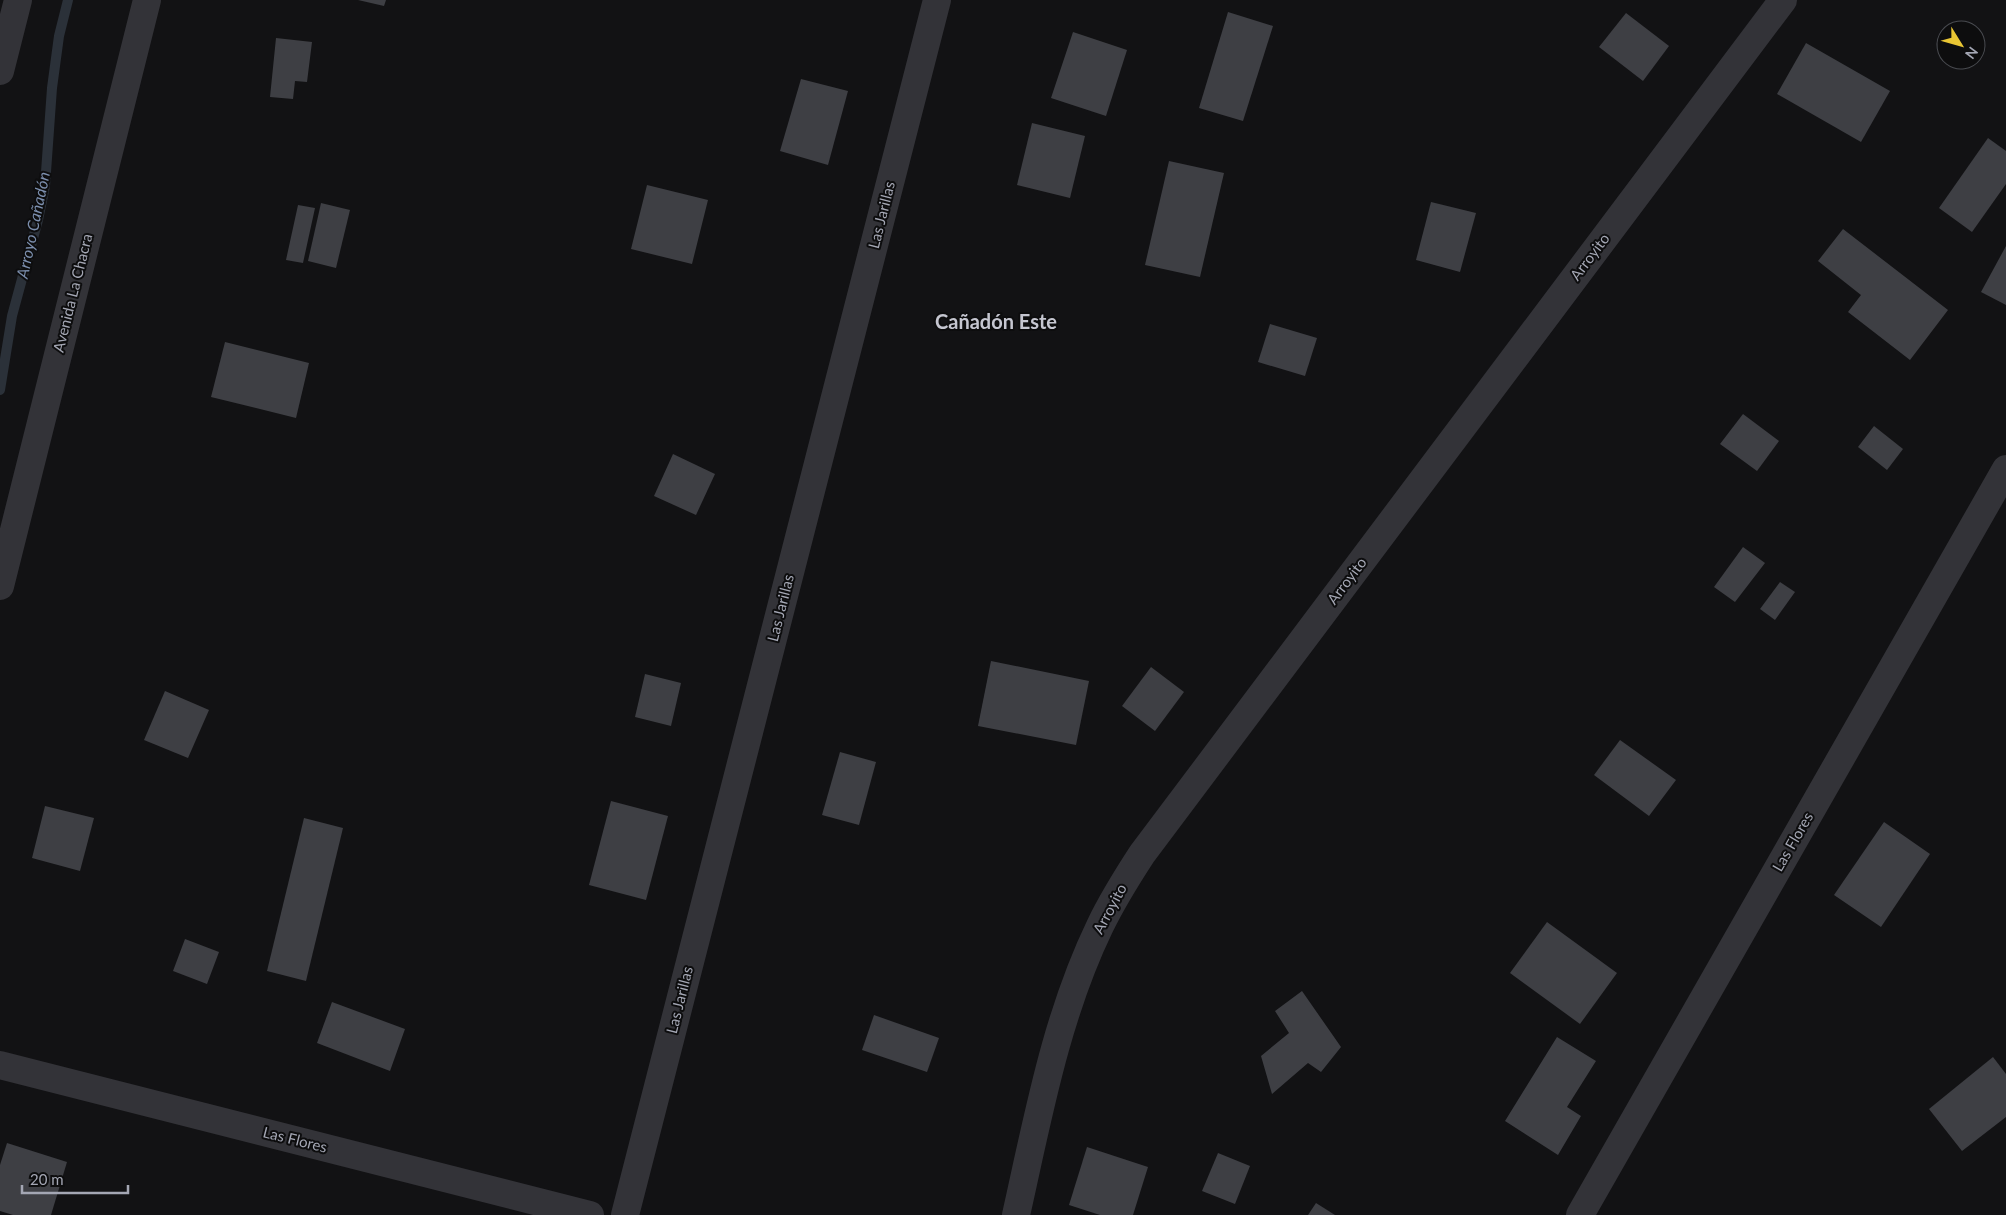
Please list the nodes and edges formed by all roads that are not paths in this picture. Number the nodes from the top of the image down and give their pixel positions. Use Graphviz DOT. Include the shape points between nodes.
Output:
graph roads {
  1 [pos="18,0"];
  2 [pos="147,0"];
  3 [pos="937,0"];
  4 [pos="1783,0"];
  5 [pos="0,71"];
  6 [pos="2006,469"];
  7 [pos="0,586"];
  8 [pos="0,1064"];
  9 [pos="590,1215"];
  10 [pos="625,1215"];
  11 [pos="1016,1215"];
  12 [pos="1580,1215"];
  1 -- 5 [label="street"];
  2 -- 7 [label="street, Avenida La Chacra"];
  3 -- 10 [label="street, Las Jarillas"];
  4 -- 11 [label="street, Arroyito" via="1142,854 1120,888 1081,969 1063,1022 1047,1075"];
  6 -- 12 [label="street, Las Flores"];
  8 -- 9 [label="street, Las Flores"];
}
